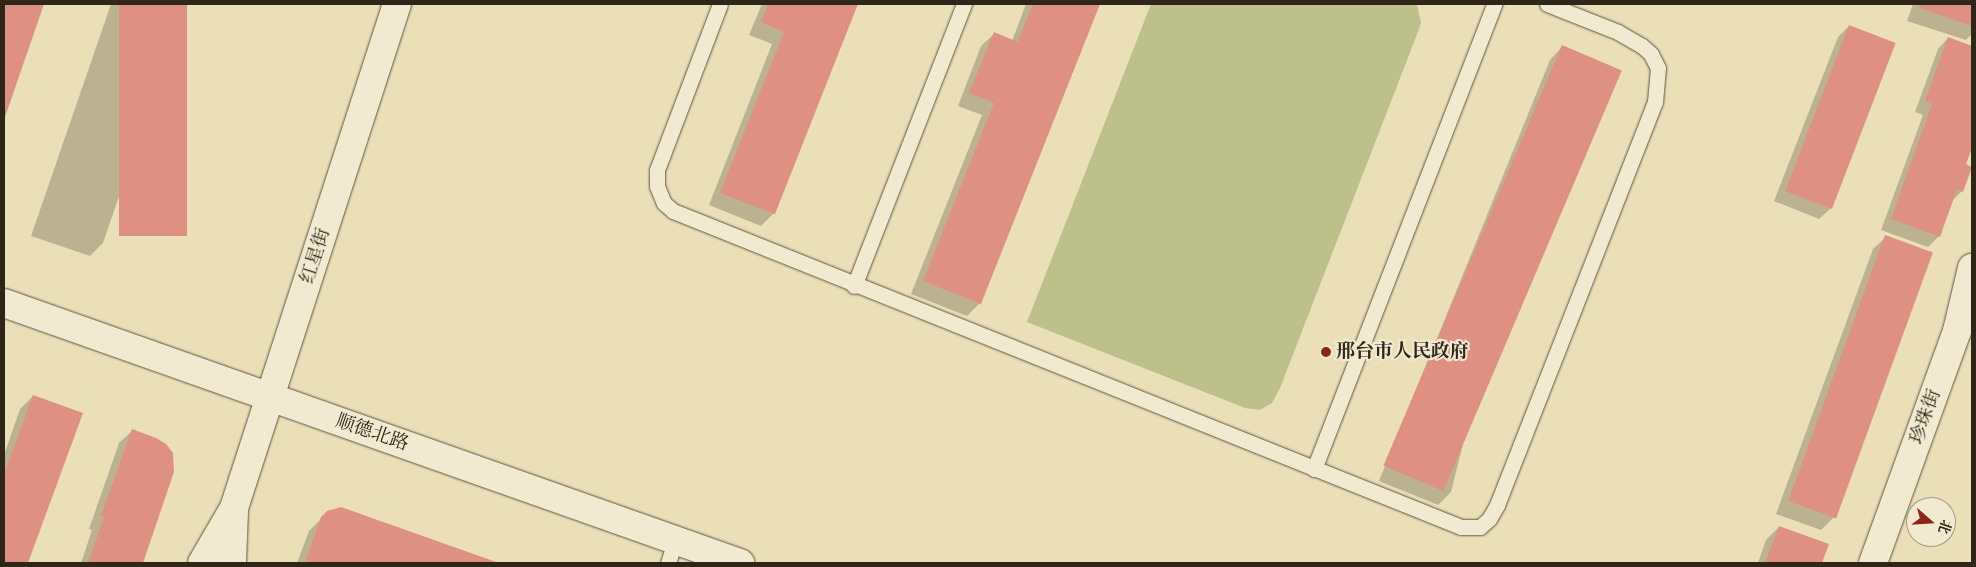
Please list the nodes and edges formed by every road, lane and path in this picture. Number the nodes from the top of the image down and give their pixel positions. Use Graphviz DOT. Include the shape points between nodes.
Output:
graph roads {
  1 [pos="397,4"];
  2 [pos="720,4"];
  3 [pos="964,4"];
  4 [pos="1494,4"];
  5 [pos="1547,4"];
  6 [pos="1971,279"];
  7 [pos="854,286"];
  8 [pos="4,303"];
  9 [pos="270,397"];
  10 [pos="1314,469"];
  11 [pos="234,508"];
  12 [pos="672,552"];
  13 [pos="202,563"];
  14 [pos="232,563"];
  15 [pos="740,563"];
  16 [pos="1873,563"];
  1 -- 9 [label="street, 红星街"];
  2 -- 7 [label="lane" via="657,170 657,186 664,203 672,212"];
  3 -- 7 [label="lane"];
  4 -- 10 [label="lane"];
  5 -- 10 [label="lane" via="1618,32 1642,46 1651,54 1658,68 1658,84 1655,102 1497,505 1480,527 1461,528"];
  6 -- 16 [label="street, 珍珠街" via="1957,331"];
  7 -- 10 [label="lane"];
  8 -- 9 [label="street, 顺德北路"];
  9 -- 11 [label="street, 红星街"];
  9 -- 12 [label="street, 顺德北路"];
  11 -- 13 [label="street, 红星街"];
  11 -- 14 [label="street, 红星街"];
  12 -- 15 [label="street, 顺德北路"];
}
